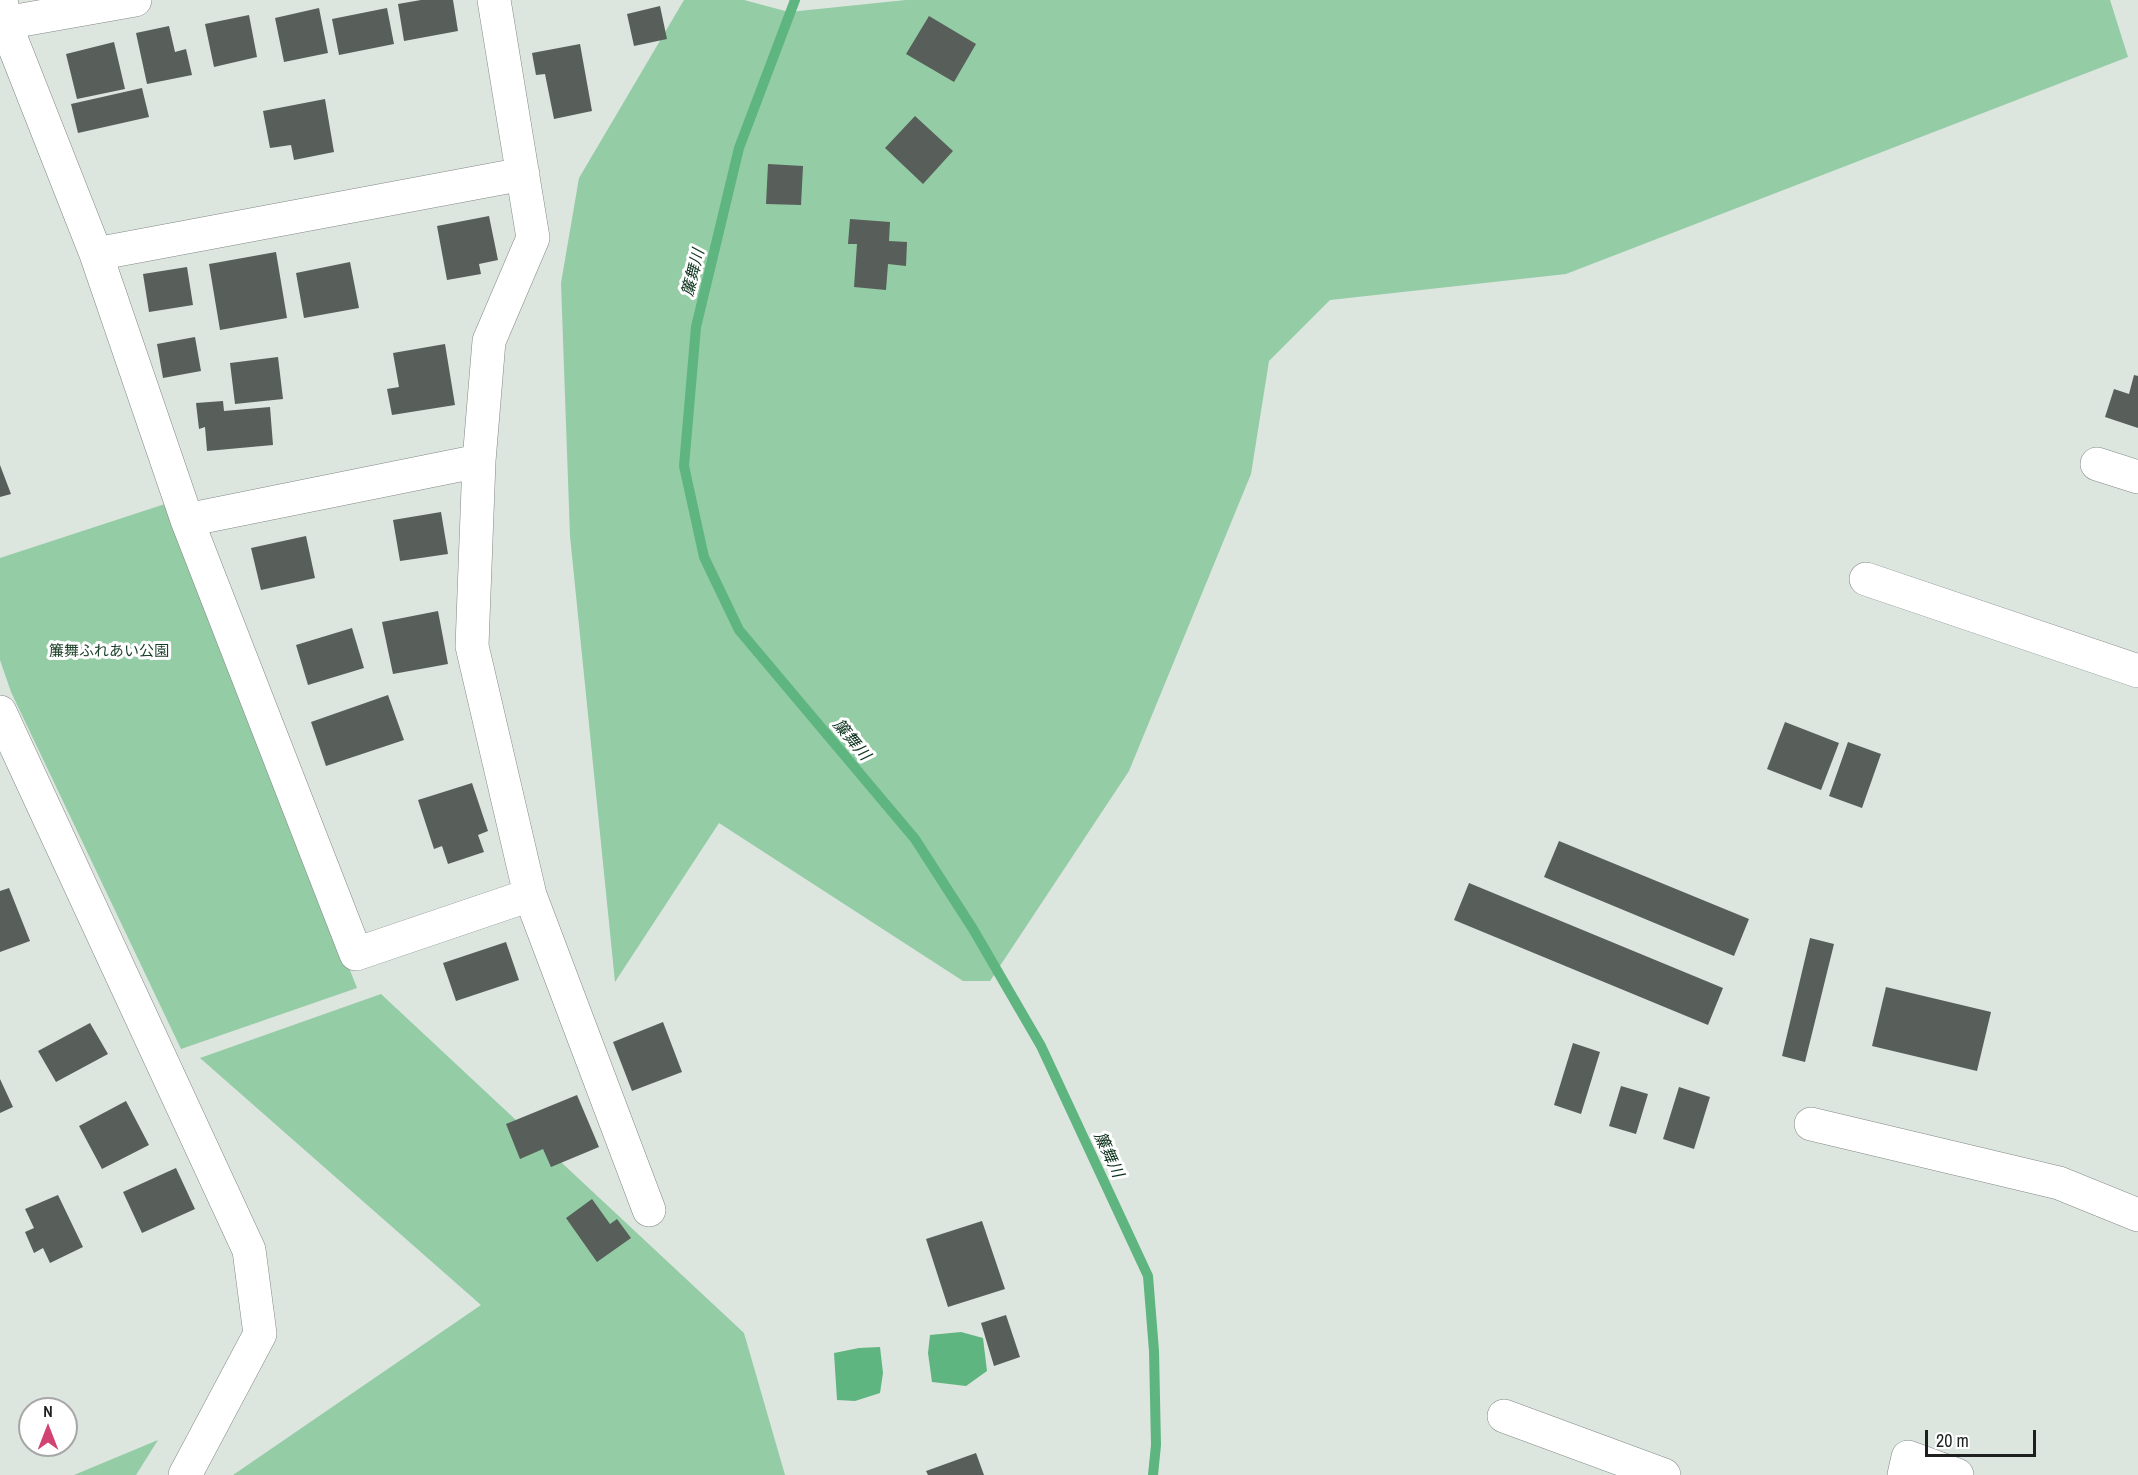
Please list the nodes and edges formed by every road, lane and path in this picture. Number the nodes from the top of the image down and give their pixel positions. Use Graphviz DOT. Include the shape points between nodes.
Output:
graph roads {
  1 [pos="135,0"];
  2 [pos="494,0"];
  3 [pos="3,12"];
  4 [pos="523,174"];
  5 [pos="96,254"];
  6 [pos="479,461"];
  7 [pos="2097,464"];
  8 [pos="2138,477"];
  9 [pos="187,520"];
  10 [pos="1866,579"];
  11 [pos="2138,671"];
  12 [pos="0,712"];
  13 [pos="530,895"];
  14 [pos="1811,1124"];
  15 [pos="649,1210"];
  16 [pos="2138,1215"];
  17 [pos="1504,1416"];
  18 [pos="185,1475"];
  19 [pos="1664,1475"];
  20 [pos="1904,1475"];
  21 [pos="1957,1475"];
  1 -- 3 [label="street"];
  2 -- 4 [label="street"];
  3 -- 5 [label="street"];
  4 -- 5 [label="street"];
  4 -- 6 [label="street" via="533,238 489,340"];
  5 -- 9 [label="street"];
  6 -- 9 [label="street"];
  6 -- 13 [label="street" via="472,646"];
  7 -- 8 [label="street"];
  9 -- 13 [label="street" via="356,954"];
  10 -- 11 [label="street"];
  12 -- 18 [label="street" via="249,1250 260,1334"];
  13 -- 15 [label="street"];
  14 -- 16 [label="street" via="2059,1183"];
  17 -- 19 [label="street"];
  20 -- 21 [label="street" via="1908,1457"];
}
